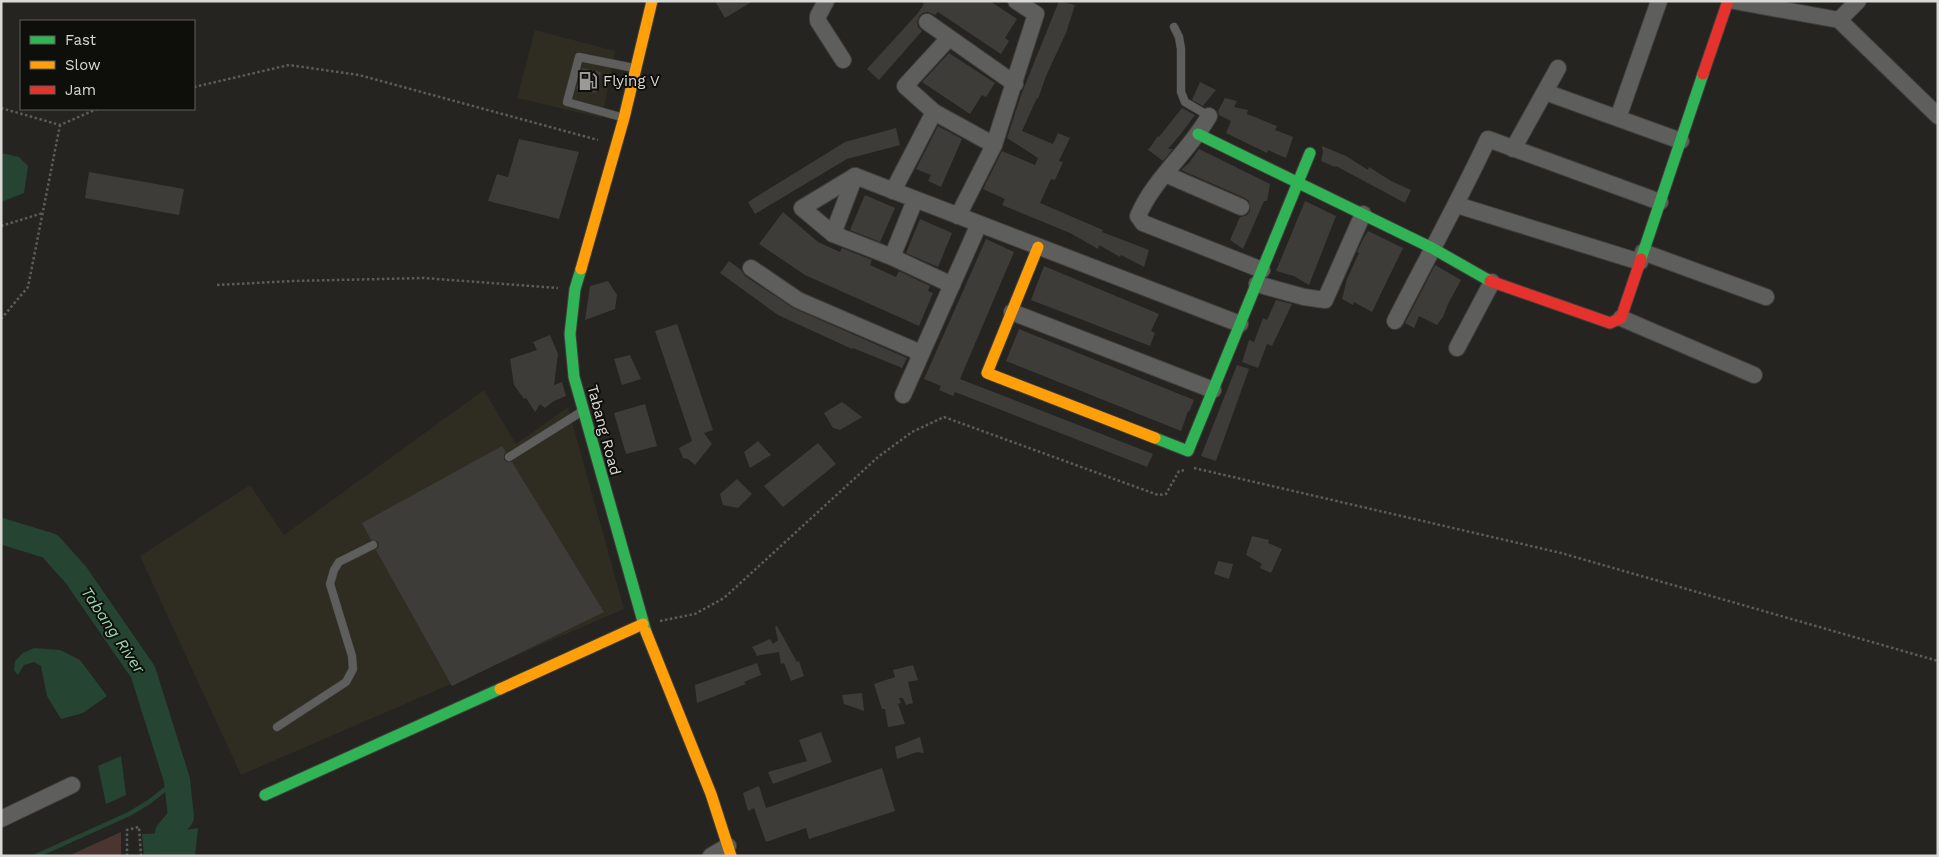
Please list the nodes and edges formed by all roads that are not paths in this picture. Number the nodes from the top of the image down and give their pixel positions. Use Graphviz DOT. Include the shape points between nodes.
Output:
graph roads {
  1 [pos="652,1"];
  2 [pos="826,1"];
  3 [pos="1016,1"];
  4 [pos="1659,1"];
  5 [pos="1728,1"];
  6 [pos="1734,1"];
  7 [pos="1858,1"];
  8 [pos="1038,8"];
  9 [pos="1839,20"];
  10 [pos="926,22"];
  11 [pos="1174,27"];
  12 [pos="949,38"];
  13 [pos="842,60"];
  14 [pos="1558,68"];
  15 [pos="636,69"];
  16 [pos="1015,84"];
  17 [pos="1545,92"];
  18 [pos="934,112"];
  19 [pos="1209,116"];
  20 [pos="1938,116"];
  21 [pos="624,118"];
  22 [pos="1618,118"];
  23 [pos="1198,134"];
  24 [pos="1681,141"];
  25 [pos="994,145"];
  26 [pos="1513,149"];
  27 [pos="1310,153"];
  28 [pos="1165,174"];
  29 [pos="855,176"];
  30 [pos="1298,182"];
  31 [pos="893,191"];
  32 [pos="915,200"];
  33 [pos="1660,202"];
  34 [pos="1457,205"];
  35 [pos="1241,207"];
  36 [pos="1363,214"];
  37 [pos="958,216"];
  38 [pos="979,224"];
  39 [pos="833,234"];
  40 [pos="1038,247"];
  41 [pos="1432,248"];
  42 [pos="1641,257"];
  43 [pos="892,258"];
  44 [pos="751,268"];
  45 [pos="1260,277"];
  46 [pos="1492,282"];
  47 [pos="952,285"];
  48 [pos="1766,297"];
  49 [pos="1012,312"];
  50 [pos="1621,318"];
  51 [pos="1395,321"];
  52 [pos="1240,324"];
  53 [pos="1457,348"];
  54 [pos="921,353"];
  55 [pos="1754,375"];
  56 [pos="1213,390"];
  57 [pos="903,395"];
  58 [pos="583,411"];
  59 [pos="509,457"];
  60 [pos="374,545"];
  61 [pos="643,624"];
  62 [pos="277,727"];
  63 [pos="72,786"];
  64 [pos="265,796"];
  65 [pos="1,819"];
  66 [pos="730,851"];
  67 [pos="711,856"];
  1 -- 15 [label="street, Tabang Road"];
  2 -- 13 [label="street" via="818,21"];
  3 -- 8 [label="street"];
  4 -- 22 [label="street"];
  5 -- 24 [label="street"];
  6 -- 9 [label="street"];
  7 -- 9 [label="street"];
  8 -- 16 [label="street"];
  9 -- 20 [label="street"];
  10 -- 12 [label="street"];
  11 -- 19 [label="lane" via="1181,48 1181,92 1185,102"];
  12 -- 16 [label="street"];
  12 -- 18 [label="street" via="905,86"];
  14 -- 17 [label="street"];
  15 -- 21 [label="street, Tabang Road"];
  15 -- 21 [label="lane" via="579,57 567,102"];
  16 -- 25 [label="street"];
  17 -- 22 [label="street"];
  17 -- 26 [label="street"];
  18 -- 25 [label="street"];
  18 -- 31 [label="street"];
  19 -- 23 [label="street"];
  21 -- 58 [label="street, Tabang Road" via="575,290 570,334 574,377"];
  22 -- 24 [label="street"];
  23 -- 28 [label="street"];
  23 -- 30 [label="street"];
  24 -- 33 [label="street"];
  25 -- 37 [label="street"];
  26 -- 33 [label="street"];
  26 -- 34 [label="street" via="1488,140"];
  27 -- 30 [label="street"];
  28 -- 35 [label="street"];
  28 -- 45 [label="street" via="1141,208 1138,216 1143,223"];
  29 -- 31 [label="street"];
  29 -- 39 [label="street"];
  29 -- 39 [label="street" via="802,208"];
  30 -- 36 [label="street"];
  30 -- 45 [label="street"];
  31 -- 32 [label="street"];
  32 -- 37 [label="street"];
  32 -- 43 [label="street"];
  33 -- 42 [label="street"];
  34 -- 41 [label="street"];
  34 -- 42 [label="street"];
  36 -- 41 [label="street"];
  36 -- 45 [label="street" via="1325,300 1304,297"];
  37 -- 38 [label="street"];
  38 -- 40 [label="street"];
  38 -- 47 [label="street"];
  39 -- 43 [label="street"];
  40 -- 49 [label="street"];
  40 -- 52 [label="street"];
  41 -- 46 [label="street"];
  41 -- 51 [label="street"];
  42 -- 48 [label="street"];
  42 -- 50 [label="street"];
  43 -- 47 [label="street"];
  44 -- 54 [label="street" via="798,300"];
  45 -- 52 [label="street"];
  46 -- 50 [label="street" via="1598,320 1610,323"];
  46 -- 53 [label="street"];
  47 -- 54 [label="street"];
  49 -- 56 [label="street"];
  49 -- 56 [label="street" via="987,373 1188,451"];
  50 -- 55 [label="street"];
  52 -- 56 [label="street"];
  54 -- 57 [label="street"];
  58 -- 59 [label="lane"];
  58 -- 61 [label="street, Tabang Road"];
  60 -- 62 [label="lane" via="340,562 330,584 352,656 352,668 346,682"];
  61 -- 64 [label="street"];
  61 -- 66 [label="street, Tabang Road" via="711,794"];
  63 -- 65 [label="street"];
  66 -- 67 [label="street"];
}
